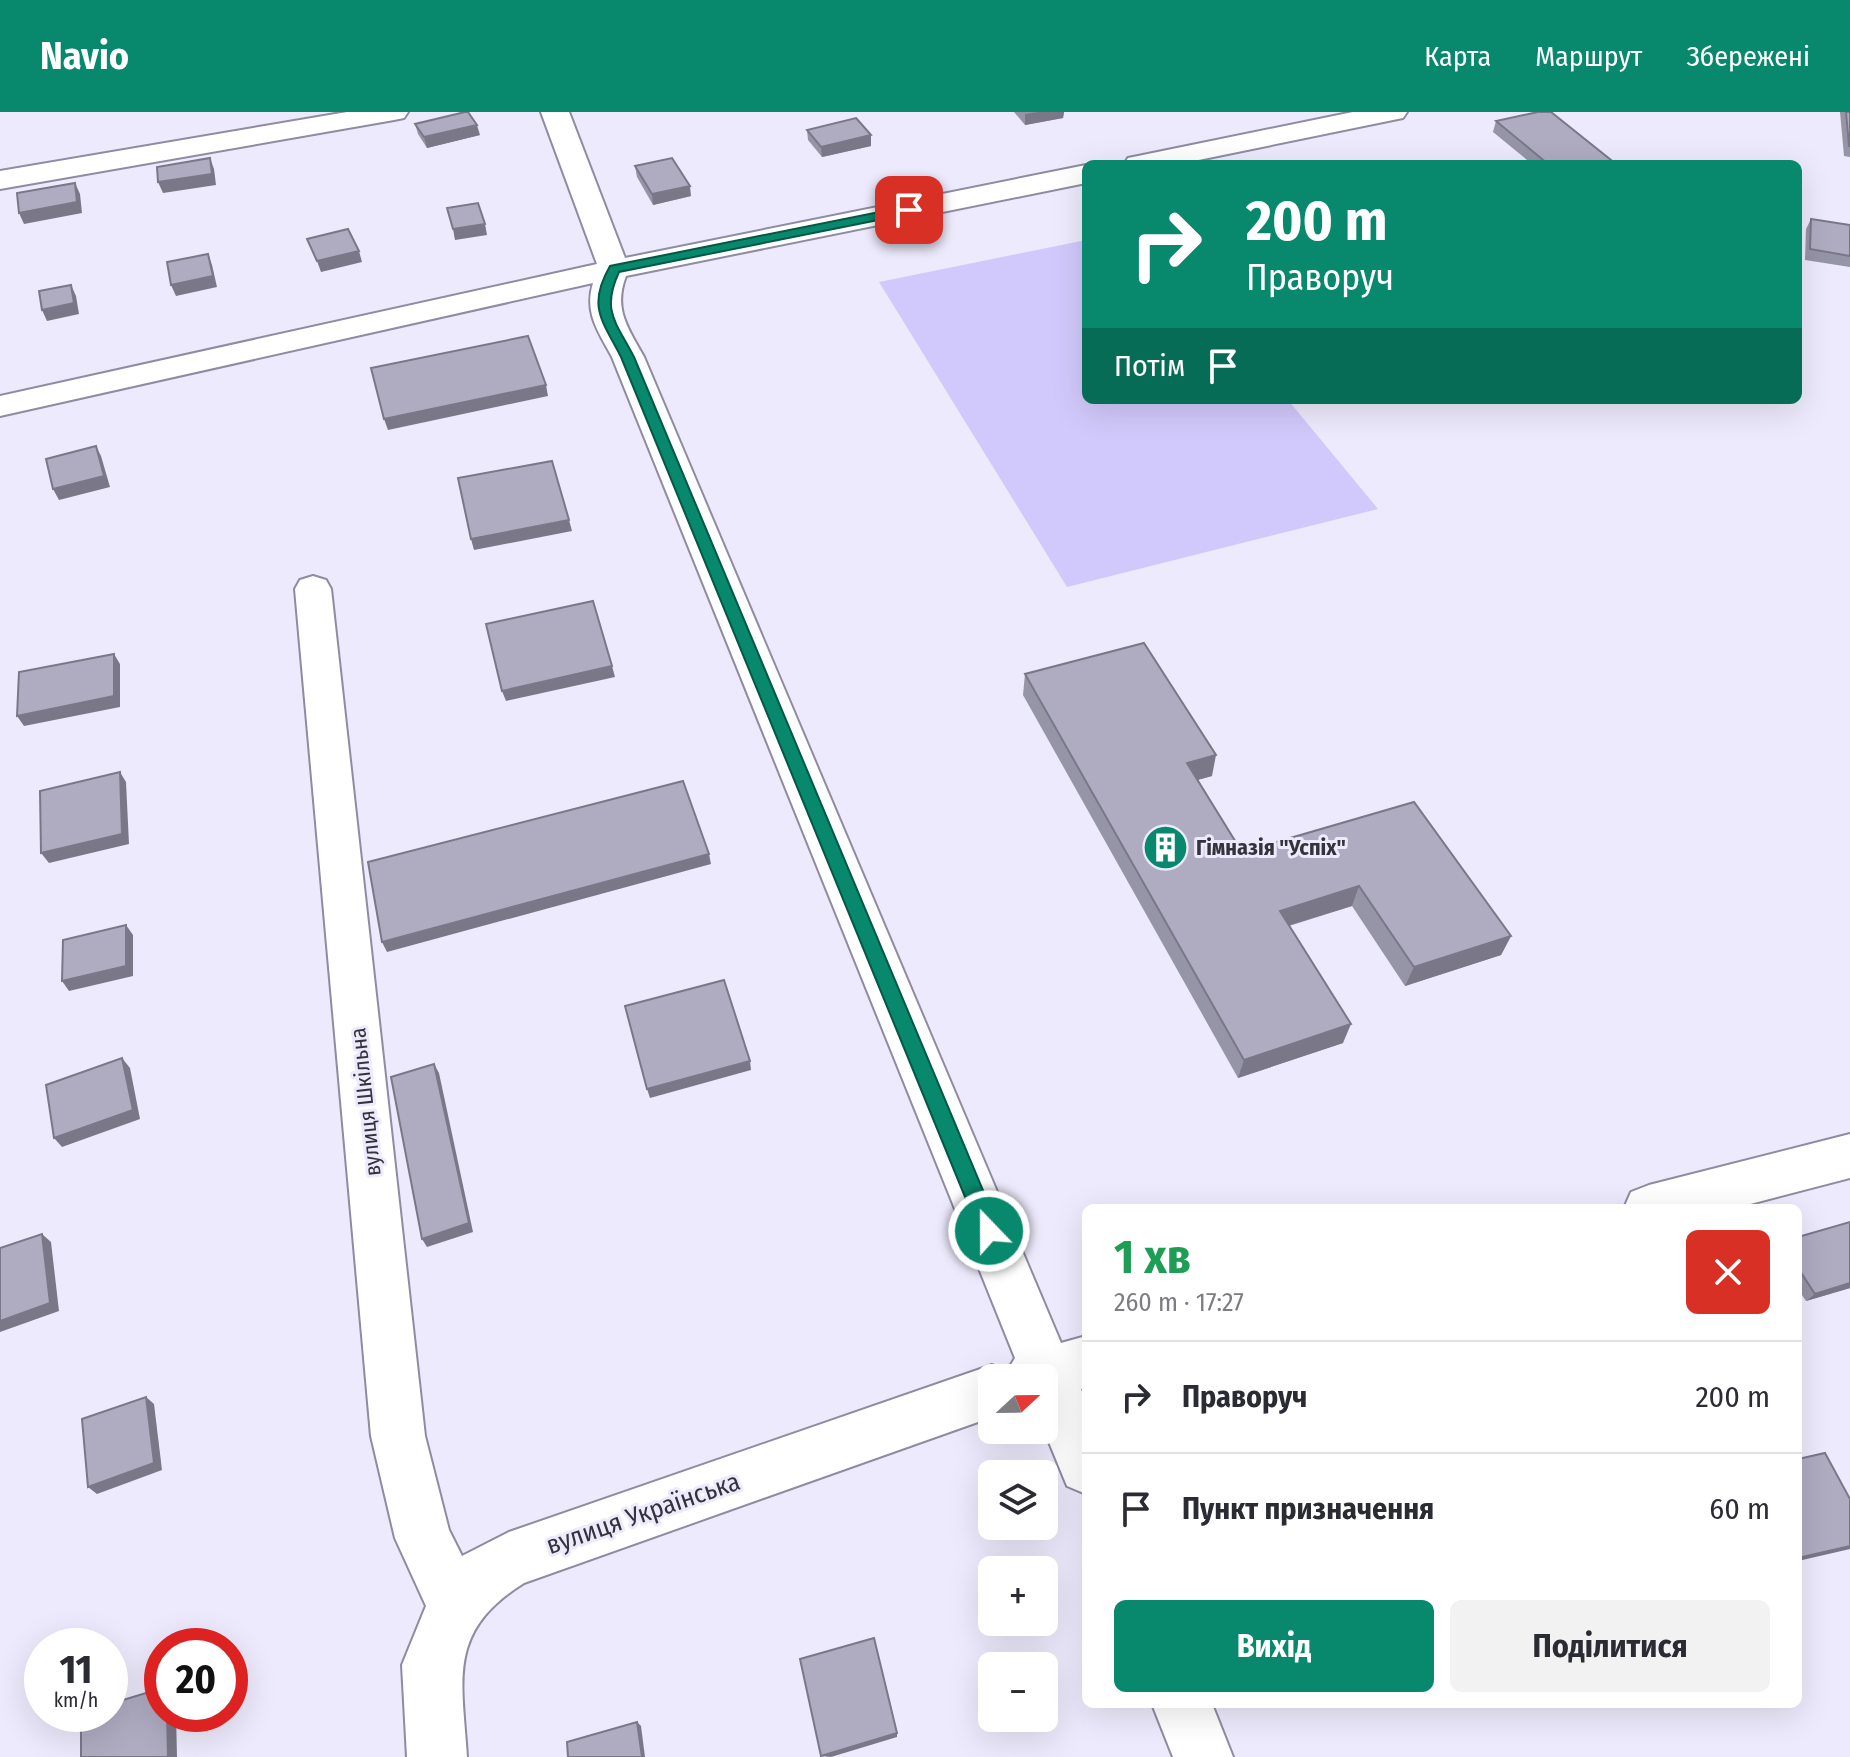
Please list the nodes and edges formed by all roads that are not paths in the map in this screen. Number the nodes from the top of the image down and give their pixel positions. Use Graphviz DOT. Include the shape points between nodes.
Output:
graph roads {
  1 [pos="394,112"];
  2 [pos="555,112"];
  3 [pos="1393,112"];
  4 [pos="1158,160"];
  5 [pos="1082,175"];
  6 [pos="0,180"];
  7 [pos="614,269"];
  8 [pos="0,406"];
  9 [pos="313,589"];
  10 [pos="1850,1156"];
  11 [pos="1664,1204"];
  12 [pos="1052,1364"];
  13 [pos="1058,1380"];
  14 [pos="978,1396"];
  15 [pos="1082,1455"];
  16 [pos="456,1604"];
  17 [pos="1184,1708"];
  18 [pos="437,1757"];
  19 [pos="1203,1757"];
  1 -- 6 [label="street"];
  2 -- 7 [label="street"];
  3 -- 4 [label="street"];
  5 -- 7 [label="street"];
  7 -- 8 [label="street"];
  7 -- 12 [label="street" via="603,293 604,313 628,357"];
  9 -- 16 [label="street, вулиця Шкільна" via="398,1436 423,1538"];
  10 -- 11 [label="street"];
  13 -- 15 [label="street"];
  14 -- 16 [label="street, вулиця Українська" via="509,1560 481,1577"];
  16 -- 18 [label="street, вулиця Українська" via="432,1665"];
  17 -- 19 [label="street"];
}
